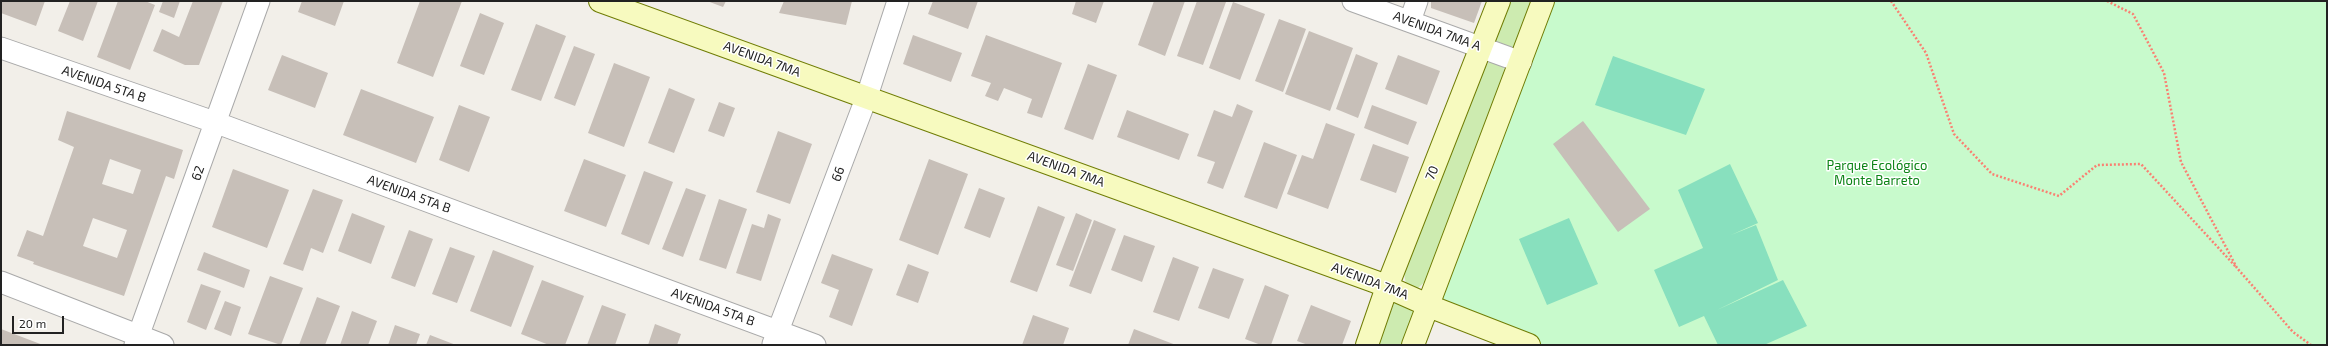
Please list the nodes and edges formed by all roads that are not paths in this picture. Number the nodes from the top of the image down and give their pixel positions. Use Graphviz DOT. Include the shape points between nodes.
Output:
graph roads {
  1 [pos="259,1"];
  2 [pos="600,1"];
  3 [pos="898,1"];
  4 [pos="1417,1"];
  5 [pos="1499,1"];
  6 [pos="1543,1"];
  7 [pos="1362,2"];
  8 [pos="1410,21"];
  9 [pos="1482,47"];
  10 [pos="1,48"];
  11 [pos="1521,62"];
  12 [pos="867,96"];
  13 [pos="217,123"];
  14 [pos="1,282"];
  15 [pos="1387,287"];
  16 [pos="1428,305"];
  17 [pos="775,338"];
  18 [pos="136,340"];
  19 [pos="163,345"];
  20 [pos="816,345"];
  21 [pos="1366,345"];
  22 [pos="1413,345"];
  23 [pos="1530,345"];
  1 -- 13 [label="street, 62"];
  2 -- 12 [label="main road, AVENIDA 7MA"];
  3 -- 12 [label="street, 66"];
  4 -- 8 [label="street"];
  5 -- 9 [label="main road, 70"];
  6 -- 11 [label="main road"];
  7 -- 8 [label="street, AVENIDA 7MA A"];
  8 -- 9 [label="street, AVENIDA 7MA A"];
  9 -- 11 [label="street, AVENIDA 7MA A"];
  9 -- 15 [label="main road, 70"];
  10 -- 13 [label="street, AVENIDA 5TA B"];
  11 -- 16 [label="main road"];
  12 -- 15 [label="main road, AVENIDA 7MA"];
  12 -- 17 [label="street, 66"];
  13 -- 17 [label="street, AVENIDA 5TA B"];
  13 -- 18 [label="street, 62"];
  14 -- 18 [label="street"];
  15 -- 16 [label="main road, AVENIDA 7MA"];
  15 -- 21 [label="main road, 70"];
  16 -- 22 [label="main road"];
  16 -- 23 [label="main road, AVENIDA 7MA"];
  17 -- 20 [label="street, AVENIDA 5TA B"];
  18 -- 19 [label="street"];
}
